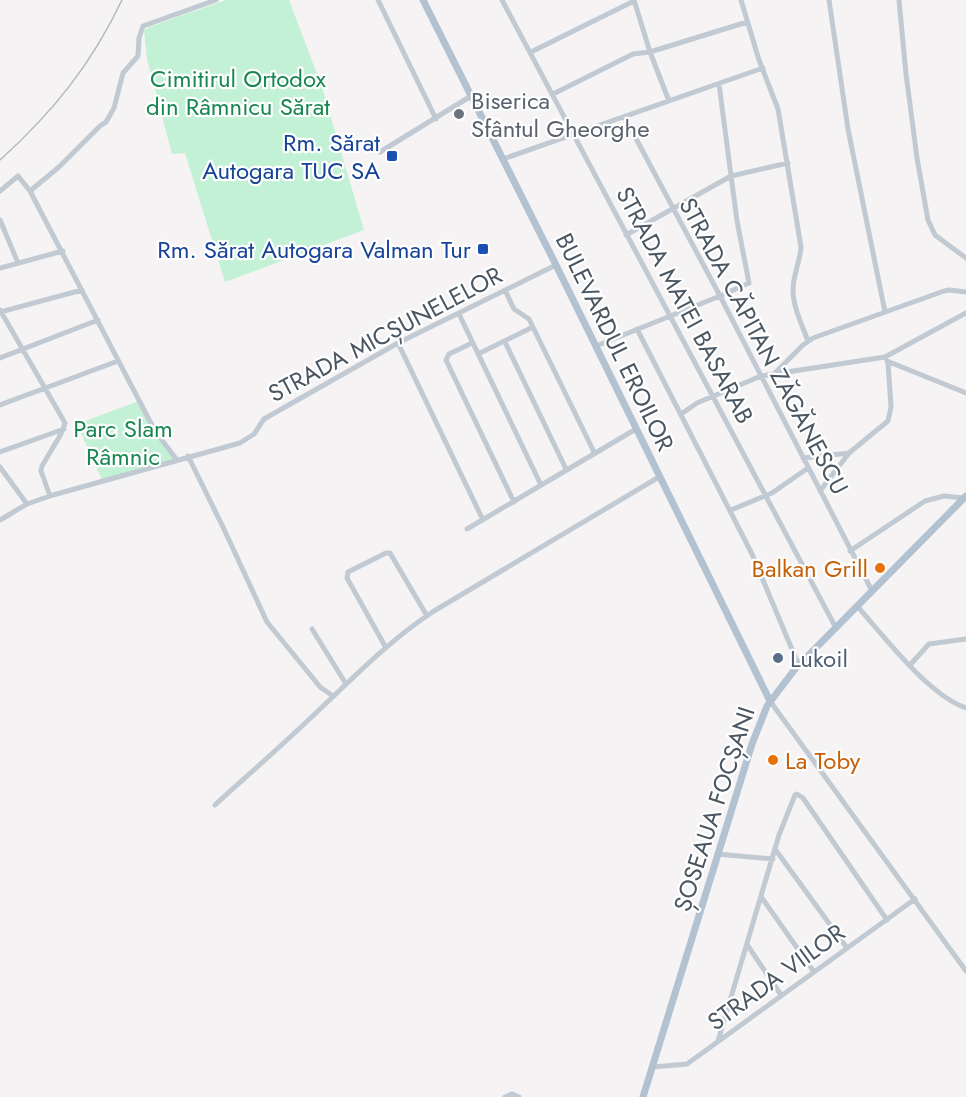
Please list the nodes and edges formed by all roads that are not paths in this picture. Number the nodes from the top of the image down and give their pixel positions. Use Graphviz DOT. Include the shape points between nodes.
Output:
graph roads {
  1 [pos="216,0"];
  2 [pos="378,0"];
  3 [pos="423,0"];
  4 [pos="502,0"];
  5 [pos="634,0"];
  6 [pos="741,0"];
  7 [pos="830,0"];
  8 [pos="899,0"];
  9 [pos="747,22"];
  10 [pos="531,52"];
  11 [pos="650,52"];
  12 [pos="763,68"];
  13 [pos="719,84"];
  14 [pos="553,94"];
  15 [pos="471,96"];
  16 [pos="669,101"];
  17 [pos="626,118"];
  18 [pos="436,119"];
  19 [pos="574,135"];
  20 [pos="380,152"];
  21 [pos="503,159"];
  22 [pos="788,163"];
  23 [pos="731,176"];
  24 [pos="0,191"];
  25 [pos="30,191"];
  26 [pos="673,209"];
  27 [pos="0,219"];
  28 [pos="626,235"];
  29 [pos="63,251"];
  30 [pos="966,258"];
  31 [pos="18,263"];
  32 [pos="556,265"];
  33 [pos="0,268"];
  34 [pos="82,290"];
  35 [pos="505,290"];
  36 [pos="966,292"];
  37 [pos="720,296"];
  38 [pos="0,311"];
  39 [pos="885,312"];
  40 [pos="459,314"];
  41 [pos="966,314"];
  42 [pos="670,316"];
  43 [pos="98,320"];
  44 [pos="533,327"];
  45 [pos="637,329"];
  46 [pos="808,341"];
  47 [pos="506,342"];
  48 [pos="398,343"];
  49 [pos="471,343"];
  50 [pos="596,346"];
  51 [pos="21,350"];
  52 [pos="478,354"];
  53 [pos="0,358"];
  54 [pos="887,360"];
  55 [pos="118,361"];
  56 [pos="775,373"];
  57 [pos="761,376"];
  58 [pos="44,389"];
  59 [pos="966,393"];
  60 [pos="712,396"];
  61 [pos="0,405"];
  62 [pos="681,414"];
  63 [pos="64,429"];
  64 [pos="636,429"];
  65 [pos="0,452"];
  66 [pos="594,452"];
  67 [pos="849,453"];
  68 [pos="188,456"];
  69 [pos="803,458"];
  70 [pos="177,460"];
  71 [pos="0,466"];
  72 [pos="808,468"];
  73 [pos="566,469"];
  74 [pos="659,477"];
  75 [pos="541,485"];
  76 [pos="820,491"];
  77 [pos="766,495"];
  78 [pos="50,496"];
  79 [pos="965,497"];
  80 [pos="514,502"];
  81 [pos="27,504"];
  82 [pos="731,510"];
  83 [pos="0,520"];
  84 [pos="483,520"];
  85 [pos="467,529"];
  86 [pos="850,551"];
  87 [pos="872,591"];
  88 [pos="857,606"];
  89 [pos="427,616"];
  90 [pos="836,628"];
  91 [pos="312,629"];
  92 [pos="966,639"];
  93 [pos="385,646"];
  94 [pos="910,665"];
  95 [pos="799,666"];
  96 [pos="346,684"];
  97 [pos="333,696"];
  98 [pos="770,701"];
  99 [pos="966,708"];
  100 [pos="215,805"];
  101 [pos="775,849"];
  102 [pos="717,854"];
  103 [pos="772,859"];
  104 [pos="762,898"];
  105 [pos="915,899"];
  106 [pos="887,920"];
  107 [pos="748,946"];
  108 [pos="848,948"];
  109 [pos="966,971"];
  110 [pos="814,972"];
  111 [pos="781,995"];
  112 [pos="718,1041"];
  113 [pos="653,1067"];
  114 [pos="505,1097"];
  115 [pos="519,1097"];
  116 [pos="643,1097"];
  1 -- 25 [label="street" via="143,26 138,57 123,73 106,122"];
  2 -- 18 [label="street"];
  3 -- 15 [label="main road, BULEVARDUL EROILOR"];
  4 -- 10 [label="street, STRADA MATEI BASARAB"];
  5 -- 10 [label="street"];
  5 -- 11 [label="street"];
  6 -- 9 [label="street"];
  7 -- 39 [label="street" via="848,129"];
  8 -- 30 [label="street" via="928,220 935,235"];
  9 -- 11 [label="street"];
  9 -- 12 [label="street"];
  10 -- 14 [label="street, STRADA MATEI BASARAB"];
  11 -- 14 [label="street" via="633,54"];
  11 -- 16 [label="street"];
  12 -- 13 [label="street"];
  12 -- 22 [label="street" via="778,109"];
  13 -- 16 [label="street"];
  13 -- 23 [label="street"];
  14 -- 19 [label="street, STRADA MATEI BASARAB"];
  15 -- 18 [label="street"];
  15 -- 21 [label="main road, BULEVARDUL EROILOR"];
  16 -- 17 [label="street"];
  17 -- 19 [label="street"];
  17 -- 26 [label="street, STRADA CĂPITAN ZĂGĂNESCU"];
  18 -- 20 [label="street"];
  19 -- 21 [label="street"];
  19 -- 28 [label="street, STRADA MATEI BASARAB"];
  21 -- 32 [label="main road, BULEVARDUL EROILOR"];
  22 -- 23 [label="street"];
  22 -- 46 [label="street" via="801,247 793,296"];
  23 -- 26 [label="street"];
  23 -- 37 [label="street" via="748,282"];
  24 -- 25 [label="street" via="18,176"];
  25 -- 29 [label="street"];
  26 -- 28 [label="street"];
  26 -- 37 [label="street, STRADA CĂPITAN ZĂGĂNESCU"];
  27 -- 31 [label="street"];
  28 -- 42 [label="street, STRADA MATEI BASARAB"];
  29 -- 31 [label="street"];
  29 -- 34 [label="street"];
  31 -- 33 [label="street"];
  32 -- 35 [label="street, STRADA MICȘUNELELOR"];
  32 -- 50 [label="main road, BULEVARDUL EROILOR"];
  34 -- 38 [label="street"];
  34 -- 43 [label="street"];
  35 -- 40 [label="street, STRADA MICȘUNELELOR"];
  35 -- 44 [label="street" via="514,309 529,319"];
  36 -- 39 [label="street" via="949,290"];
  37 -- 42 [label="street"];
  37 -- 57 [label="street, STRADA CĂPITAN ZĂGĂNESCU"];
  38 -- 51 [label="street"];
  39 -- 46 [label="street"];
  40 -- 48 [label="street, STRADA MICȘUNELELOR"];
  40 -- 49 [label="street"];
  41 -- 54 [label="street"];
  42 -- 45 [label="street"];
  42 -- 60 [label="street, STRADA MATEI BASARAB"];
  43 -- 51 [label="street"];
  43 -- 55 [label="street"];
  44 -- 47 [label="street"];
  44 -- 66 [label="street"];
  45 -- 50 [label="street"];
  45 -- 62 [label="street"];
  46 -- 56 [label="street"];
  47 -- 52 [label="street"];
  47 -- 73 [label="street"];
  48 -- 68 [label="street, STRADA MICȘUNELELOR" via="264,419 250,438 231,447"];
  48 -- 84 [label="street"];
  49 -- 52 [label="street"];
  49 -- 80 [label="street" via="449,354 446,360"];
  50 -- 64 [label="main road, BULEVARDUL EROILOR"];
  51 -- 53 [label="street"];
  51 -- 58 [label="street"];
  52 -- 75 [label="street"];
  54 -- 56 [label="street"];
  54 -- 59 [label="street"];
  54 -- 67 [label="street" via="891,407 888,421"];
  55 -- 58 [label="street"];
  55 -- 70 [label="street" via="155,431"];
  56 -- 57 [label="street"];
  57 -- 60 [label="street"];
  57 -- 69 [label="street, STRADA CĂPITAN ZĂGĂNESCU"];
  58 -- 61 [label="street"];
  58 -- 63 [label="street" via="65,423"];
  60 -- 62 [label="street"];
  60 -- 77 [label="street, STRADA MATEI BASARAB"];
  62 -- 82 [label="street"];
  63 -- 65 [label="street"];
  63 -- 78 [label="street" via="42,466"];
  64 -- 66 [label="street"];
  64 -- 74 [label="main road, BULEVARDUL EROILOR"];
  66 -- 73 [label="street"];
  67 -- 69 [label="street"];
  67 -- 76 [label="street"];
  68 -- 70 [label="street, STRADA MICȘUNELELOR"];
  68 -- 97 [label="street" via="267,622 320,687"];
  69 -- 72 [label="street, STRADA CĂPITAN ZĂGĂNESCU"];
  70 -- 78 [label="street, STRADA MICȘUNELELOR"];
  71 -- 81 [label="street"];
  72 -- 76 [label="street, STRADA CĂPITAN ZĂGĂNESCU"];
  72 -- 77 [label="street"];
  73 -- 75 [label="street"];
  74 -- 89 [label="street"];
  74 -- 98 [label="main road, BULEVARDUL EROILOR"];
  75 -- 80 [label="street"];
  76 -- 86 [label="street, STRADA CĂPITAN ZĂGĂNESCU"];
  77 -- 82 [label="street"];
  77 -- 90 [label="street, STRADA MATEI BASARAB"];
  78 -- 81 [label="street, STRADA MICȘUNELELOR"];
  79 -- 86 [label="street" via="944,496 926,501"];
  79 -- 87 [label="main road, ȘOSEAUA FOCȘANI"];
  80 -- 84 [label="street"];
  81 -- 83 [label="street, STRADA MICȘUNELELOR"];
  82 -- 95 [label="street"];
  84 -- 85 [label="street"];
  86 -- 87 [label="street, STRADA CĂPITAN ZĂGĂNESCU"];
  87 -- 88 [label="main road, ȘOSEAUA FOCȘANI"];
  88 -- 90 [label="main road, ȘOSEAUA FOCȘANI"];
  88 -- 94 [label="street"];
  89 -- 93 [label="street"];
  89 -- 93 [label="street" via="390,553 348,572 347,578"];
  90 -- 95 [label="main road, ȘOSEAUA FOCȘANI"];
  91 -- 96 [label="street"];
  92 -- 94 [label="street" via="929,644"];
  93 -- 96 [label="street"];
  94 -- 99 [label="street" via="950,701"];
  95 -- 98 [label="main road, ȘOSEAUA FOCȘANI"];
  96 -- 97 [label="street"];
  97 -- 100 [label="street"];
  98 -- 102 [label="main road, ȘOSEAUA FOCȘANI"];
  98 -- 105 [label="street"];
  101 -- 103 [label="street"];
  101 -- 106 [label="street" via="792,799 800,795"];
  101 -- 108 [label="street"];
  102 -- 103 [label="street"];
  102 -- 113 [label="main road, ȘOSEAUA FOCȘANI"];
  103 -- 104 [label="street"];
  104 -- 107 [label="street"];
  104 -- 110 [label="street"];
  105 -- 106 [label="street, STRADA VIILOR"];
  105 -- 109 [label="street"];
  106 -- 108 [label="street, STRADA VIILOR"];
  107 -- 111 [label="street"];
  107 -- 112 [label="street"];
  108 -- 110 [label="street, STRADA VIILOR"];
  110 -- 111 [label="street, STRADA VIILOR"];
  111 -- 112 [label="street, STRADA VIILOR"];
  112 -- 113 [label="street, STRADA VIILOR" via="684,1065"];
  113 -- 116 [label="main road, ȘOSEAUA FOCȘANI"];
  114 -- 115 [label="street"];
}
